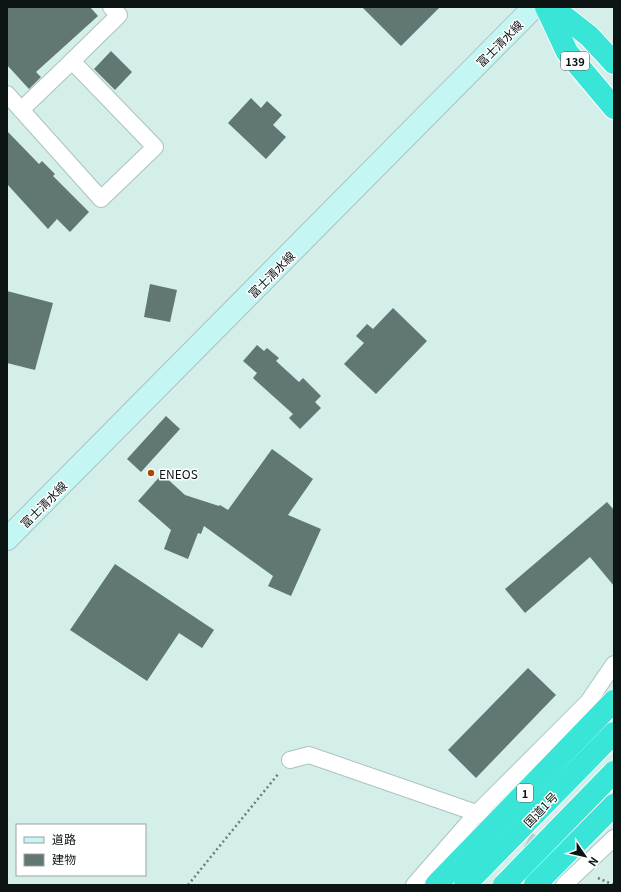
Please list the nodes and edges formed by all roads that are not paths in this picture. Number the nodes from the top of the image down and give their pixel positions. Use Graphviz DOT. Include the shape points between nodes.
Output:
graph roads {
  1 [pos="111,7"];
  2 [pos="534,7"];
  3 [pos="546,7"];
  4 [pos="552,7"];
  5 [pos="72,62"];
  6 [pos="614,64"];
  7 [pos="7,94"];
  8 [pos="614,108"];
  9 [pos="21,110"];
  10 [pos="7,539"];
  11 [pos="614,664"];
  12 [pos="614,702"];
  13 [pos="614,733"];
  14 [pos="290,760"];
  15 [pos="614,772"];
  16 [pos="614,805"];
  17 [pos="481,814"];
  18 [pos="614,838"];
  19 [pos="414,885"];
  20 [pos="436,885"];
  21 [pos="466,885"];
  22 [pos="504,885"];
  23 [pos="535,885"];
  24 [pos="564,885"];
  1 -- 5 [label="street" via="119,15"];
  2 -- 10 [label="main road, 富士清水線"];
  3 -- 8 [label="highway, 139" via="567,52"];
  4 -- 6 [label="highway, 139" via="589,36"];
  5 -- 9 [label="street"];
  5 -- 9 [label="street" via="154,147 101,199"];
  7 -- 9 [label="street"];
  11 -- 17 [label="street" via="588,702"];
  12 -- 20 [label="highway, 1, bridge"];
  13 -- 21 [label="highway, 国道1号 / 1, bridge"];
  14 -- 17 [label="street" via="309,755"];
  15 -- 22 [label="highway, bridge"];
  16 -- 23 [label="highway, bridge"];
  17 -- 19 [label="street"];
  18 -- 24 [label="street" via="574,866"];
}
